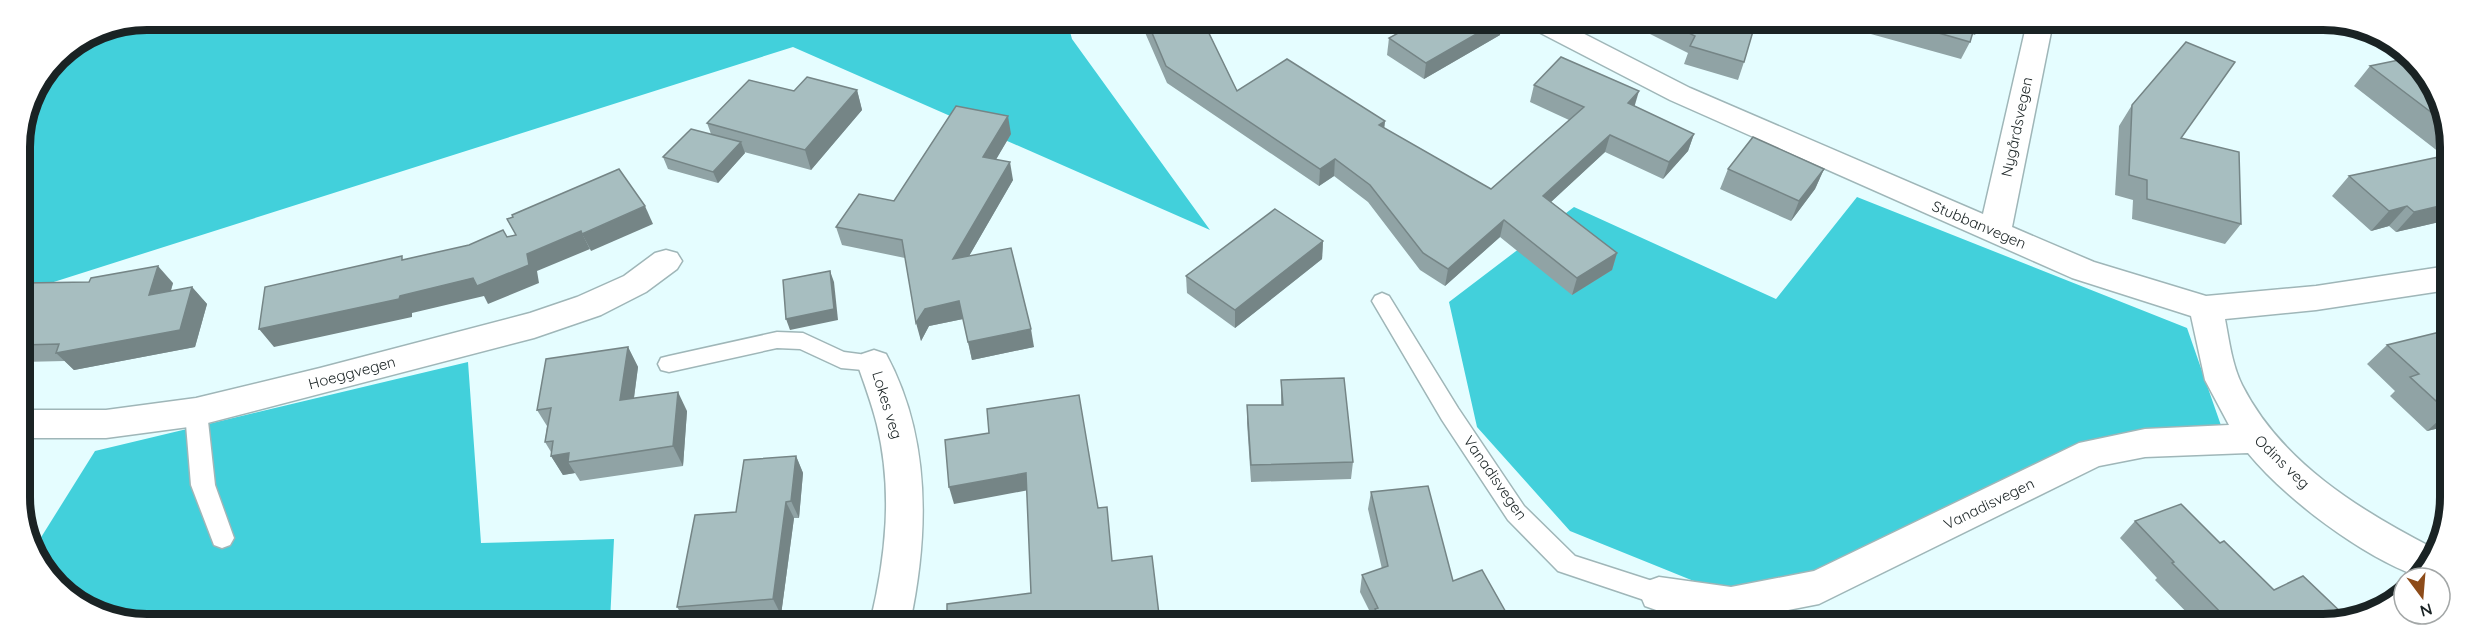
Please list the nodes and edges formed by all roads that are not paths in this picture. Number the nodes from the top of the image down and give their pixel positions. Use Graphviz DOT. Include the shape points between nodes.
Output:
graph roads {
  1 [pos="1556,30"];
  2 [pos="2038,30"];
  3 [pos="1995,232"];
  4 [pos="666,261"];
  5 [pos="2440,279"];
  6 [pos="1382,301"];
  7 [pos="2206,308"];
  8 [pos="874,363"];
  9 [pos="669,364"];
  10 [pos="196,412"];
  11 [pos="30,424"];
  12 [pos="2254,438"];
  13 [pos="222,538"];
  14 [pos="2421,560"];
  15 [pos="1659,594"];
  16 [pos="892,614"];
  17 [pos="1729,614"];
  1 -- 3 [label="street, Stubbanvegen" via="1680,94"];
  2 -- 3 [label="street, Nygårdsvegen"];
  3 -- 7 [label="street, Stubbanvegen" via="2083,270"];
  4 -- 10 [label="street, Hoeggvegen" via="635,284 589,306 534,325"];
  5 -- 7 [label="street, Stubbanvegen" via="2316,298"];
  6 -- 15 [label="lane, Vanadisvegen" via="1516,513 1567,564"];
  7 -- 12 [label="street, Odins veg" via="2225,386"];
  8 -- 9 [label="lane, Lokes veg" via="841,360 803,341 777,340"];
  8 -- 16 [label="street, Lokes veg" via="897,434 904,491 906,525"];
  10 -- 11 [label="street, Hoeggvegen" via="106,424"];
  10 -- 13 [label="lane" via="203,485"];
  12 -- 14 [label="street, Odins veg" via="2329,505 2384,542"];
  12 -- 17 [label="street, Vanadisvegen" via="2145,443 2092,453 1819,587"];
  15 -- 17 [label="street, Vanadisvegen"];
}
